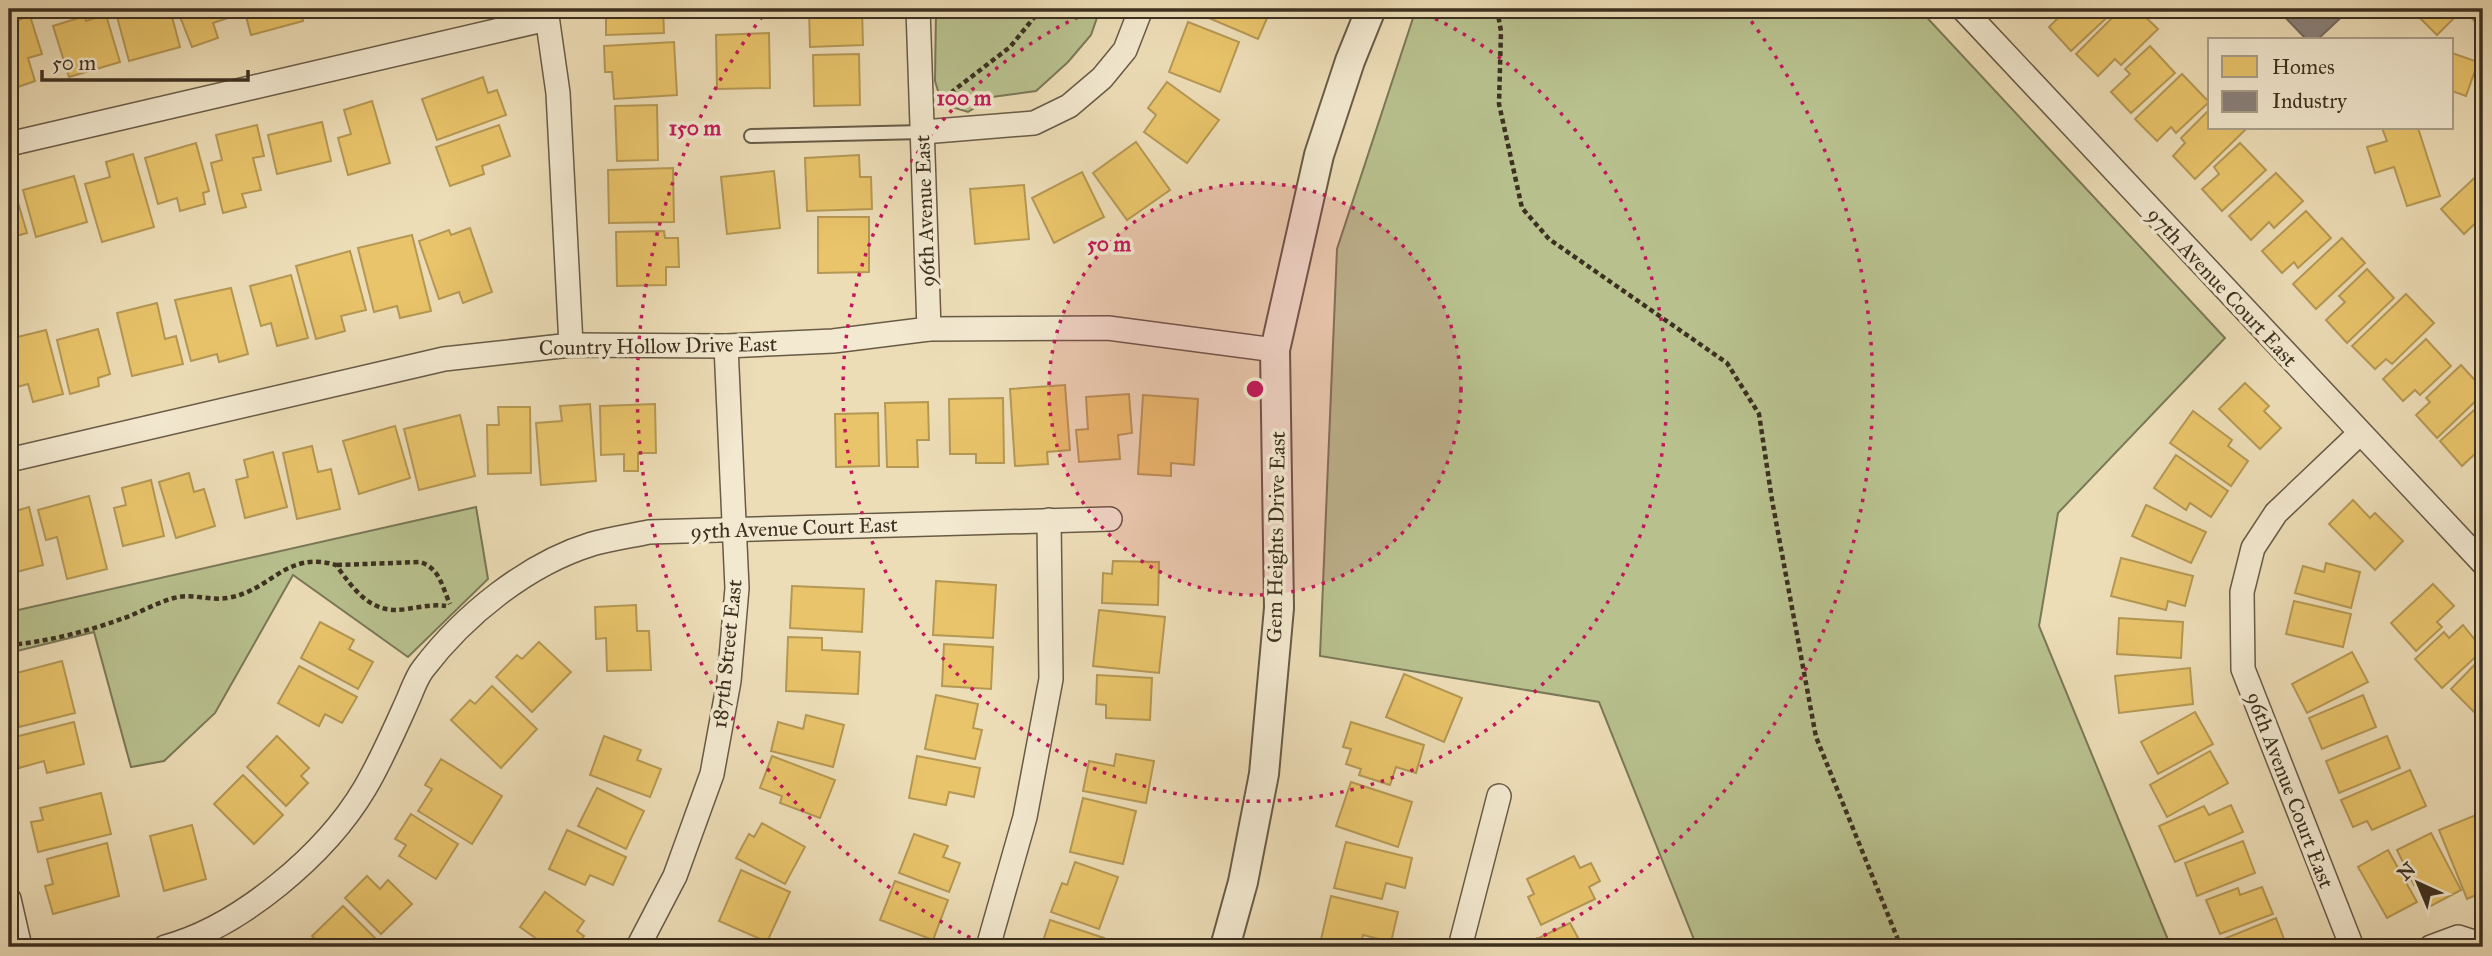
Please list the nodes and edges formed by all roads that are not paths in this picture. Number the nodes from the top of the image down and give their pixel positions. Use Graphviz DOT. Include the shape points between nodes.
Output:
graph roads {
  1 [pos="918,9"];
  2 [pos="1140,9"];
  3 [pos="1371,9"];
  4 [pos="1963,9"];
  5 [pos="547,14"];
  6 [pos="923,127"];
  7 [pos="751,136"];
  8 [pos="9,144"];
  9 [pos="929,329"];
  10 [pos="571,345"];
  11 [pos="726,346"];
  12 [pos="1275,350"];
  13 [pos="2359,434"];
  14 [pos="9,460"];
  15 [pos="1110,519"];
  16 [pos="1049,520"];
  17 [pos="736,530"];
  18 [pos="2483,563"];
  19 [pos="1500,796"];
  20 [pos="9,899"];
  21 [pos="2483,945"];
  22 [pos="20,947"];
  23 [pos="165,947"];
  24 [pos="638,947"];
  25 [pos="988,947"];
  26 [pos="1225,947"];
  27 [pos="1460,947"];
  28 [pos="2352,947"];
  29 [pos="2431,947"];
  1 -- 6 [label="street, 96th Avenue East"];
  2 -- 6 [label="street" via="1125,50 1102,78 1069,106 1034,123"];
  3 -- 12 [label="street, Gem Heights Drive East" via="1319,155"];
  4 -- 13 [label="street, 97th Avenue Court East"];
  5 -- 8 [label="street"];
  5 -- 10 [label="street" via="558,93"];
  6 -- 7 [label="lane"];
  6 -- 9 [label="street, 96th Avenue East"];
  9 -- 11 [label="street, Country Hollow Drive East" via="833,341"];
  9 -- 12 [label="street, Country Hollow Drive East" via="1108,328"];
  10 -- 11 [label="street, Country Hollow Drive East"];
  10 -- 14 [label="street, Country Hollow Drive East" via="444,359"];
  11 -- 17 [label="street, 187th Street East"];
  12 -- 26 [label="street, Gem Heights Drive East" via="1279,608 1264,774"];
  13 -- 18 [label="street, 97th Avenue Court East"];
  13 -- 28 [label="street, 96th Avenue Court East" via="2276,513 2253,548 2242,592 2243,669"];
  15 -- 16 [label="street, 95th Avenue Court East"];
  16 -- 17 [label="street, 95th Avenue Court East"];
  16 -- 25 [label="street" via="1051,679 1025,817"];
  17 -- 23 [label="street, 95th Avenue Court East" via="649,531 590,545 538,568 495,598 421,670 365,789 324,842 242,911 188,941"];
  17 -- 24 [label="street, 187th Street East" via="737,588 729,681 712,774 675,876"];
  19 -- 27 [label="street"];
  20 -- 22 [label="street"];
  21 -- 29 [label="street" via="2458,937"];
}
